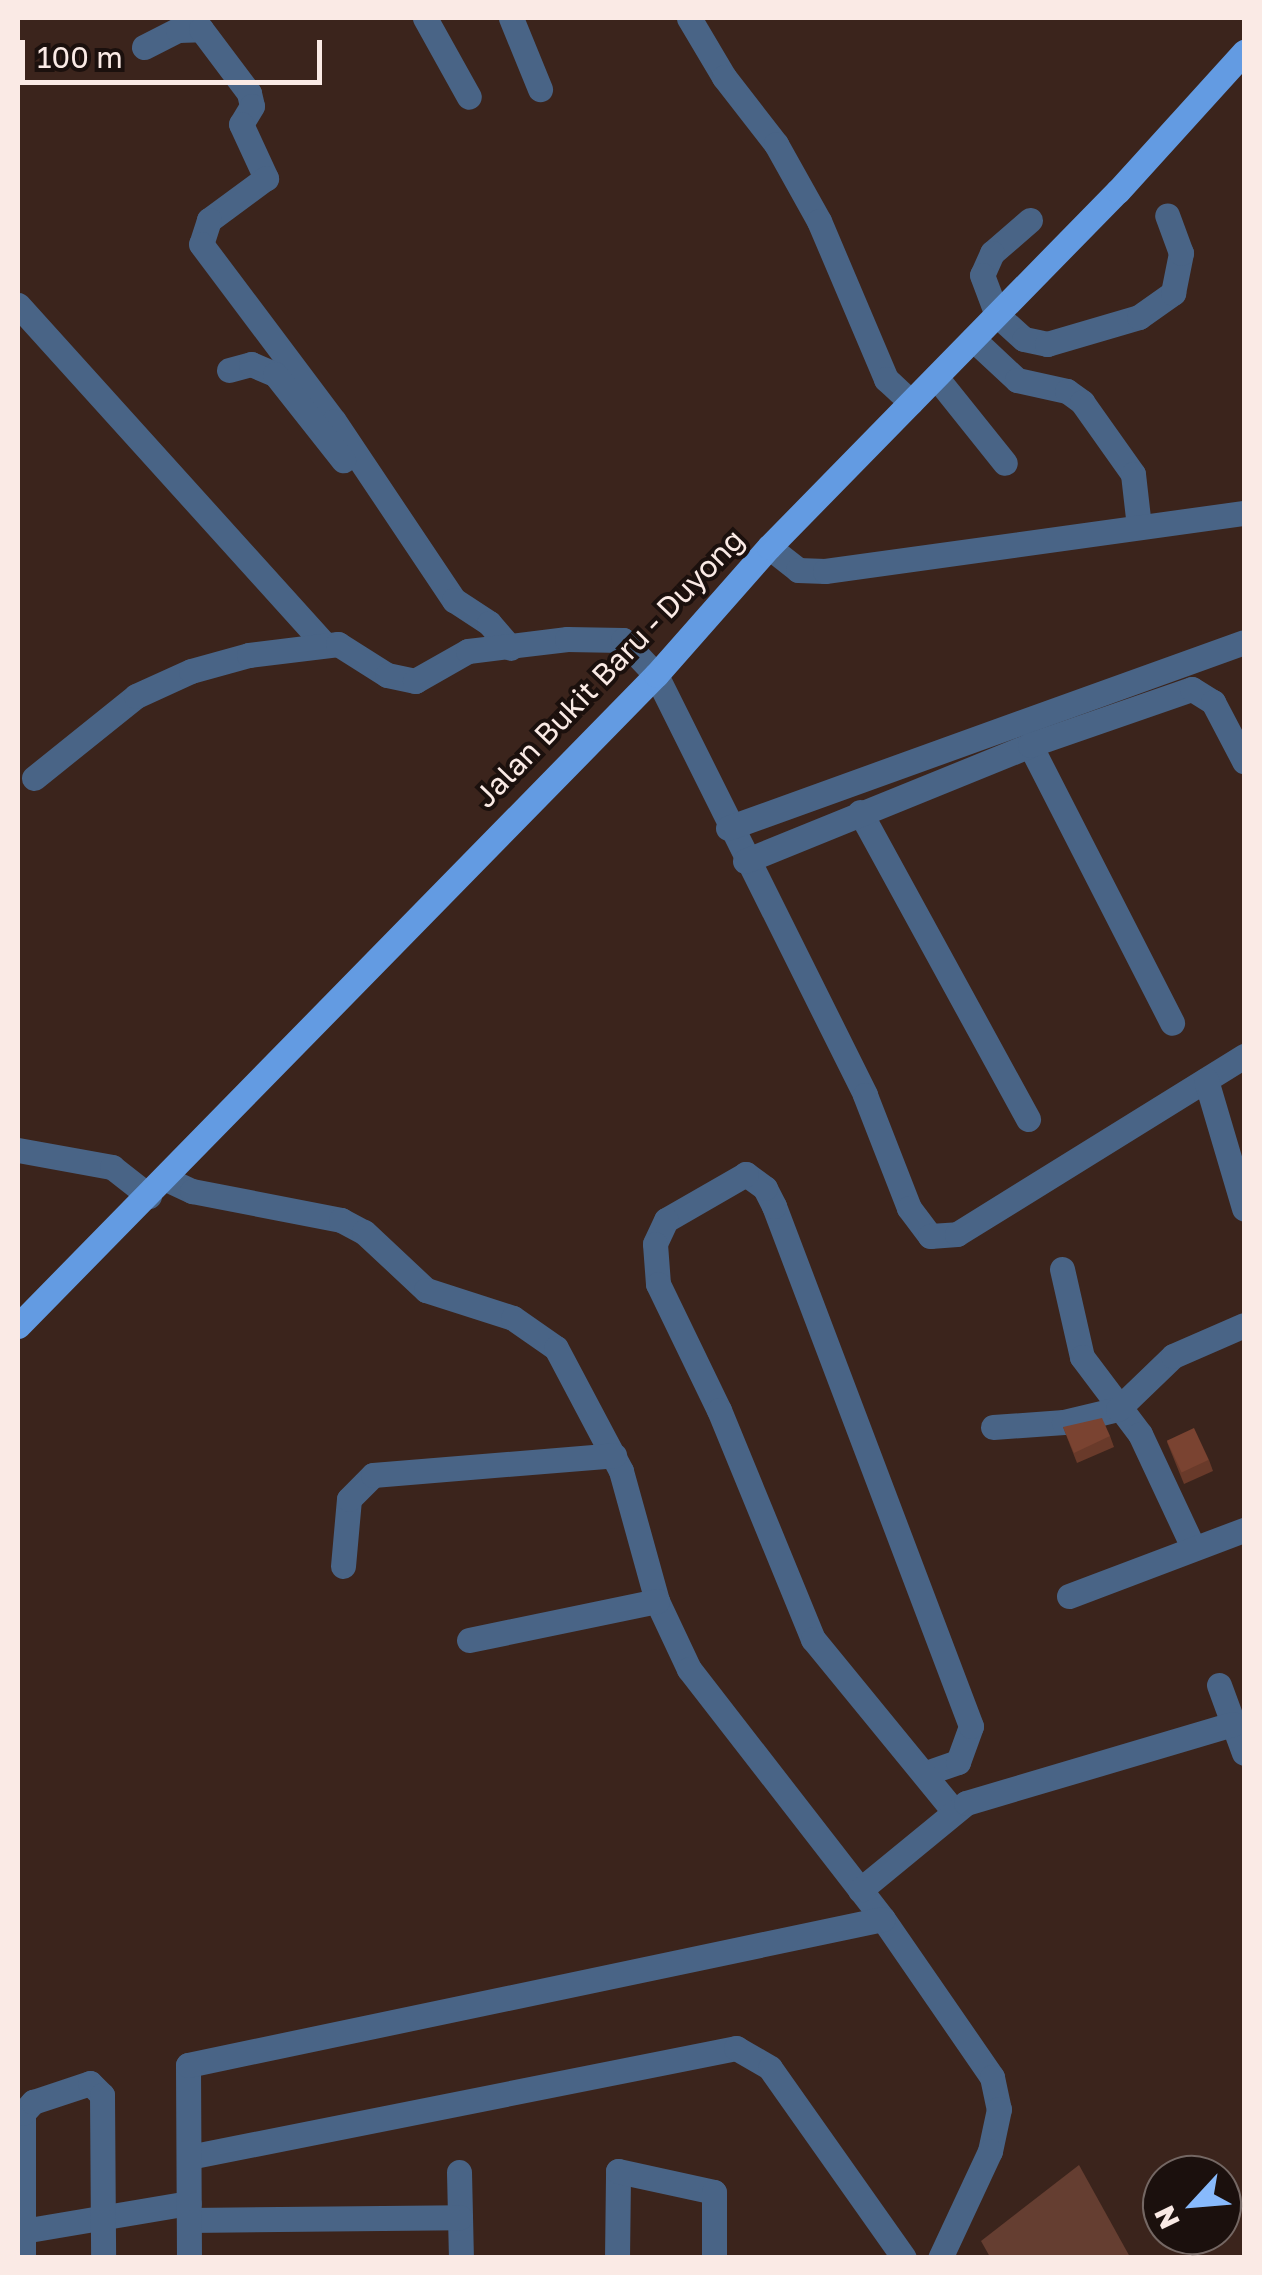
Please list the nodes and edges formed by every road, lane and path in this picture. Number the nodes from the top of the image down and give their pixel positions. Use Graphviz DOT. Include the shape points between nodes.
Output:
graph roads {
  1 [pos="425,18"];
  2 [pos="511,18"];
  3 [pos="689,18"];
  4 [pos="144,48"];
  5 [pos="1244,52"];
  6 [pos="540,88"];
  7 [pos="468,97"];
  8 [pos="1167,215"];
  9 [pos="1030,220"];
  10 [pos="18,305"];
  11 [pos="996,315"];
  12 [pos="973,340"];
  13 [pos="229,370"];
  14 [pos="936,377"];
  15 [pos="911,402"];
  16 [pos="1004,463"];
  17 [pos="1244,513"];
  18 [pos="1139,527"];
  19 [pos="769,548"];
  20 [pos="322,642"];
  21 [pos="1244,642"];
  22 [pos="482,648"];
  23 [pos="510,648"];
  24 [pos="656,675"];
  25 [pos="1030,746"];
  26 [pos="1244,761"];
  27 [pos="34,778"];
  28 [pos="860,812"];
  29 [pos="728,828"];
  30 [pos="745,861"];
  31 [pos="1172,1023"];
  32 [pos="1244,1056"];
  33 [pos="1206,1080"];
  34 [pos="1028,1118"];
  35 [pos="18,1150"];
  36 [pos="157,1187"];
  37 [pos="1244,1208"];
  38 [pos="1062,1269"];
  39 [pos="1244,1325"];
  40 [pos="18,1326"];
  41 [pos="1118,1409"];
  42 [pos="993,1427"];
  43 [pos="614,1455"];
  44 [pos="1244,1530"];
  45 [pos="1192,1544"];
  46 [pos="343,1566"];
  47 [pos="1069,1596"];
  48 [pos="657,1601"];
  49 [pos="469,1640"];
  50 [pos="1220,1685"];
  51 [pos="1234,1724"];
  52 [pos="971,1726"];
  53 [pos="1244,1753"];
  54 [pos="926,1773"];
  55 [pos="980,1797"];
  56 [pos="953,1810"];
  57 [pos="860,1890"];
  58 [pos="882,1919"];
  59 [pos="189,2158"];
  60 [pos="459,2172"];
  61 [pos="189,2211"];
  62 [pos="460,2217"];
  63 [pos="103,2218"];
  64 [pos="24,2244"];
  65 [pos="103,2258"];
  66 [pos="189,2258"];
  67 [pos="461,2258"];
  68 [pos="617,2258"];
  69 [pos="714,2258"];
  70 [pos="904,2258"];
  71 [pos="940,2258"];
  1 -- 7 [label="street"];
  2 -- 6 [label="street"];
  3 -- 15 [label="street" via="776,144 818,221 886,378"];
  4 -- 23 [label="street" via="178,30 200,29 250,93 252,106 240,124 266,178 210,220 200,244 334,421 454,600 489,623"];
  5 -- 11 [label="main road, Jalan Bukit Baru - Duyong"];
  8 -- 11 [label="street" via="1181,253 1180,275 1159,306 1046,344 1024,338"];
  9 -- 11 [label="street" via="992,253 982,274"];
  10 -- 20 [label="street"];
  11 -- 12 [label="main road, Jalan Bukit Baru - Duyong"];
  12 -- 14 [label="main road, Jalan Bukit Baru - Duyong"];
  12 -- 18 [label="street" via="1017,380 1067,391 1082,402 1133,474"];
  13 -- 22 [label="street" via="264,366 288,387 459,628"];
  14 -- 15 [label="main road, Jalan Bukit Baru - Duyong"];
  14 -- 16 [label="street"];
  15 -- 19 [label="main road, Jalan Bukit Baru - Duyong"];
  17 -- 18 [label="street"];
  18 -- 19 [label="street" via="825,572 798,570"];
  19 -- 24 [label="main road, Jalan Bukit Baru - Duyong"];
  20 -- 22 [label="street" via="354,649 401,682 415,682"];
  20 -- 27 [label="street" via="191,671 136,696"];
  21 -- 29 [label="street"];
  22 -- 23 [label="street"];
  23 -- 24 [label="street" via="623,640"];
  24 -- 29 [label="street"];
  24 -- 36 [label="main road, Jalan Bukit Baru - Duyong"];
  25 -- 26 [label="street" via="1192,689 1214,702"];
  25 -- 28 [label="street"];
  25 -- 31 [label="street"];
  28 -- 30 [label="street"];
  28 -- 34 [label="street"];
  29 -- 30 [label="street"];
  30 -- 33 [label="street" via="865,1095 909,1208 930,1236 957,1234"];
  32 -- 33 [label="street"];
  33 -- 37 [label="street"];
  35 -- 36 [label="street" via="112,1168"];
  36 -- 40 [label="main road, Jalan Bukit Baru - Duyong"];
  36 -- 43 [label="street" via="341,1220 364,1232 426,1290 537,1330 582,1392"];
  38 -- 41 [label="street" via="1082,1357"];
  39 -- 41 [label="street" via="1173,1356"];
  41 -- 42 [label="street" via="1092,1418"];
  41 -- 45 [label="street" via="1158,1467"];
  43 -- 46 [label="street" via="374,1475 349,1499"];
  43 -- 48 [label="street"];
  44 -- 45 [label="street"];
  45 -- 47 [label="street"];
  48 -- 49 [label="street"];
  48 -- 57 [label="street" via="689,1669"];
  50 -- 51 [label="street"];
  51 -- 53 [label="street"];
  51 -- 55 [label="street"];
  52 -- 54 [label="street" via="958,1762"];
  52 -- 54 [label="street" via="774,1206 757,1179 746,1174 731,1180 666,1220 656,1244 658,1284 719,1410 813,1639 910,1762"];
  52 -- 55 [label="street"];
  54 -- 56 [label="street"];
  55 -- 56 [label="street"];
  56 -- 57 [label="street"];
  57 -- 58 [label="street"];
  58 -- 59 [label="street" via="188,2065"];
  58 -- 71 [label="street" via="984,2060 998,2095 990,2151"];
  59 -- 61 [label="street"];
  59 -- 70 [label="street" via="736,2048 770,2068"];
  60 -- 62 [label="street"];
  61 -- 62 [label="street"];
  61 -- 63 [label="street"];
  61 -- 66 [label="street"];
  62 -- 67 [label="street"];
  63 -- 64 [label="street"];
  63 -- 64 [label="street" via="102,2094 90,2083 33,2102 23,2113"];
  63 -- 65 [label="street"];
  68 -- 69 [label="street" via="618,2172 707,2186 716,2204"];
}
